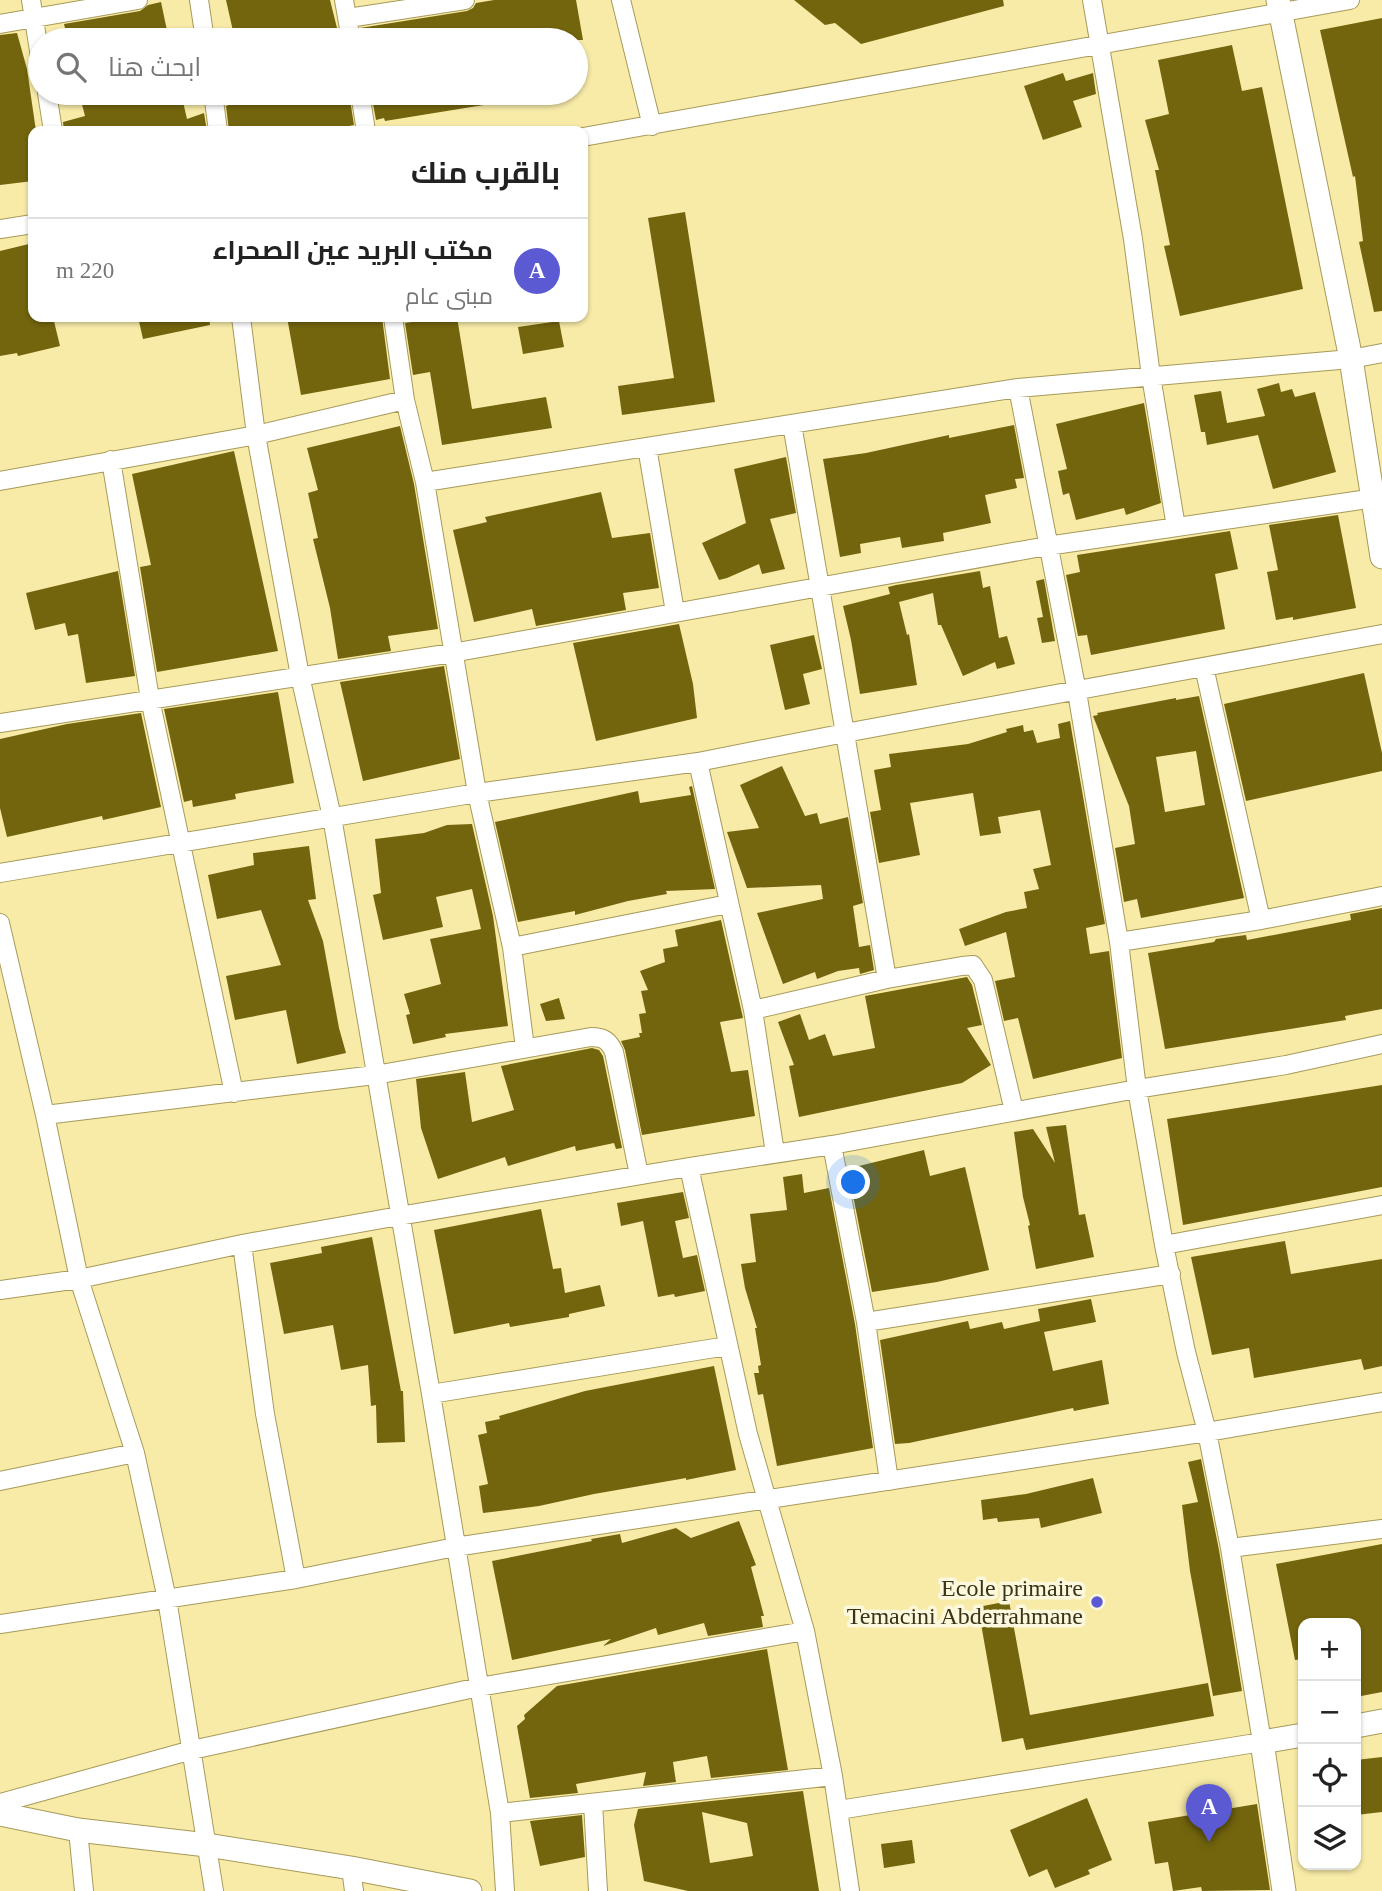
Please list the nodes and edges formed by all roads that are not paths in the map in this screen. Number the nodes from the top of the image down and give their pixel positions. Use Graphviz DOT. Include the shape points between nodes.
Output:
graph roads {
  1 [pos="138,0"];
  2 [pos="199,0"];
  3 [pos="345,0"];
  4 [pos="465,0"];
  5 [pos="621,0"];
  6 [pos="1092,0"];
  7 [pos="1350,0"];
  8 [pos="1279,6"];
  9 [pos="32,9"];
  10 [pos="348,18"];
  11 [pos="0,24"];
  12 [pos="35,28"];
  13 [pos="203,28"];
  14 [pos="349,28"];
  15 [pos="1100,46"];
  16 [pos="49,105"];
  17 [pos="215,105"];
  18 [pos="362,105"];
  19 [pos="53,126"];
  20 [pos="217,126"];
  21 [pos="365,126"];
  22 [pos="652,126"];
  23 [pos="588,136"];
  24 [pos="28,225"];
  25 [pos="0,229"];
  26 [pos="242,322"];
  27 [pos="394,322"];
  28 [pos="1382,353"];
  29 [pos="1351,359"];
  30 [pos="1151,376"];
  31 [pos="1018,388"];
  32 [pos="405,400"];
  33 [pos="792,424"];
  34 [pos="256,435"];
  35 [pos="647,447"];
  36 [pos="111,460"];
  37 [pos="0,481"];
  38 [pos="425,482"];
  39 [pos="1378,497"];
  40 [pos="1176,527"];
  41 [pos="1047,546"];
  42 [pos="1382,557"];
  43 [pos="818,586"];
  44 [pos="675,612"];
  45 [pos="1382,634"];
  46 [pos="452,653"];
  47 [pos="1203,667"];
  48 [pos="300,676"];
  49 [pos="1077,692"];
  50 [pos="150,699"];
  51 [pos="0,723"];
  52 [pos="845,733"];
  53 [pos="698,762"];
  54 [pos="477,793"];
  55 [pos="332,817"];
  56 [pos="182,843"];
  57 [pos="0,873"];
  58 [pos="1382,896"];
  59 [pos="728,904"];
  60 [pos="1261,920"];
  61 [pos="0,923"];
  62 [pos="1119,942"];
  63 [pos="512,947"];
  64 [pos="887,979"];
  65 [pos="753,1010"];
  66 [pos="1382,1044"];
  67 [pos="525,1048"];
  68 [pos="375,1075"];
  69 [pos="1138,1089"];
  70 [pos="234,1093"];
  71 [pos="1014,1111"];
  72 [pos="45,1115"];
  73 [pos="832,1145"];
  74 [pos="775,1153"];
  75 [pos="689,1167"];
  76 [pos="639,1175"];
  77 [pos="1382,1205"];
  78 [pos="399,1216"];
  79 [pos="242,1244"];
  80 [pos="1164,1245"];
  81 [pos="1171,1274"];
  82 [pos="79,1279"];
  83 [pos="0,1290"];
  84 [pos="866,1322"];
  85 [pos="727,1346"];
  86 [pos="431,1394"];
  87 [pos="1382,1402"];
  88 [pos="1208,1432"];
  89 [pos="135,1453"];
  90 [pos="0,1481"];
  91 [pos="889,1481"];
  92 [pos="766,1500"];
  93 [pos="1382,1529"];
  94 [pos="455,1547"];
  95 [pos="1230,1548"];
  96 [pos="296,1579"];
  97 [pos="167,1599"];
  98 [pos="0,1624"];
  99 [pos="805,1631"];
  100 [pos="479,1687"];
  101 [pos="1382,1721"];
  102 [pos="1361,1725"];
  103 [pos="1298,1736"];
  104 [pos="1262,1742"];
  105 [pos="192,1750"];
  106 [pos="833,1776"];
  107 [pos="593,1802"];
  108 [pos="0,1803"];
  109 [pos="839,1810"];
  110 [pos="500,1813"];
  111 [pos="0,1814"];
  112 [pos="78,1830"];
  113 [pos="207,1845"];
  114 [pos="351,1868"];
  115 [pos="84,1891"];
  116 [pos="214,1891"];
  117 [pos="354,1891"];
  118 [pos="470,1891"];
  119 [pos="505,1891"];
  120 [pos="598,1891"];
  121 [pos="850,1891"];
  122 [pos="1284,1891"];
  1 -- 9 [label="street"];
  2 -- 13 [label="street"];
  3 -- 10 [label="street"];
  4 -- 10 [label="street"];
  5 -- 22 [label="street"];
  6 -- 15 [label="street"];
  7 -- 8 [label="street"];
  8 -- 15 [label="street"];
  8 -- 29 [label="street"];
  9 -- 11 [label="street"];
  9 -- 12 [label="street"];
  10 -- 14 [label="street"];
  15 -- 22 [label="street"];
  15 -- 30 [label="street"];
  16 -- 19 [label="street"];
  17 -- 20 [label="street"];
  18 -- 21 [label="street"];
  22 -- 23 [label="street"];
  24 -- 25 [label="street"];
  26 -- 34 [label="street"];
  27 -- 32 [label="street"];
  28 -- 29 [label="street"];
  29 -- 30 [label="street"];
  29 -- 39 [label="street"];
  30 -- 31 [label="street"];
  30 -- 40 [label="street"];
  31 -- 33 [label="street"];
  31 -- 41 [label="street"];
  32 -- 34 [label="street"];
  32 -- 38 [label="street"];
  33 -- 35 [label="street"];
  33 -- 43 [label="street"];
  34 -- 36 [label="street"];
  34 -- 48 [label="street"];
  35 -- 38 [label="street"];
  35 -- 44 [label="street"];
  36 -- 37 [label="street"];
  36 -- 50 [label="street"];
  38 -- 46 [label="street"];
  39 -- 40 [label="street"];
  39 -- 42 [label="street"];
  40 -- 41 [label="street"];
  41 -- 43 [label="street"];
  41 -- 49 [label="street"];
  43 -- 44 [label="street"];
  43 -- 52 [label="street"];
  44 -- 46 [label="street"];
  45 -- 47 [label="street"];
  46 -- 48 [label="street"];
  46 -- 54 [label="street"];
  47 -- 49 [label="street"];
  47 -- 60 [label="street"];
  48 -- 50 [label="street"];
  48 -- 55 [label="street"];
  49 -- 52 [label="street"];
  49 -- 62 [label="street"];
  50 -- 51 [label="street"];
  50 -- 56 [label="street"];
  52 -- 53 [label="street"];
  52 -- 64 [label="street"];
  53 -- 54 [label="street"];
  53 -- 59 [label="street"];
  54 -- 55 [label="street"];
  54 -- 63 [label="street"];
  55 -- 56 [label="street"];
  55 -- 68 [label="street"];
  56 -- 57 [label="street"];
  56 -- 70 [label="street"];
  58 -- 60 [label="street"];
  59 -- 63 [label="street"];
  59 -- 65 [label="street"];
  60 -- 62 [label="street"];
  61 -- 72 [label="street"];
  62 -- 69 [label="street"];
  63 -- 67 [label="street"];
  64 -- 65 [label="street"];
  64 -- 71 [label="street" via="973,965 979,971"];
  65 -- 74 [label="street"];
  66 -- 69 [label="street"];
  67 -- 68 [label="street"];
  67 -- 76 [label="street" via="591,1037 609,1042"];
  68 -- 70 [label="street"];
  68 -- 78 [label="street"];
  69 -- 71 [label="street"];
  69 -- 80 [label="street"];
  70 -- 72 [label="street"];
  71 -- 73 [label="street"];
  72 -- 82 [label="street"];
  73 -- 74 [label="street"];
  73 -- 84 [label="street"];
  74 -- 75 [label="street"];
  75 -- 76 [label="street"];
  75 -- 85 [label="street"];
  76 -- 78 [label="street"];
  77 -- 80 [label="street"];
  78 -- 79 [label="street"];
  78 -- 86 [label="street"];
  79 -- 82 [label="street"];
  79 -- 96 [label="street" via="265,1414"];
  80 -- 81 [label="street"];
  81 -- 84 [label="street"];
  81 -- 88 [label="street"];
  82 -- 83 [label="street"];
  82 -- 89 [label="street"];
  84 -- 91 [label="street"];
  85 -- 86 [label="street"];
  85 -- 92 [label="street"];
  86 -- 94 [label="street"];
  87 -- 88 [label="street"];
  88 -- 91 [label="street"];
  88 -- 95 [label="street"];
  89 -- 90 [label="street"];
  89 -- 97 [label="street"];
  91 -- 92 [label="street"];
  92 -- 94 [label="street"];
  92 -- 99 [label="street"];
  93 -- 95 [label="street"];
  94 -- 96 [label="street"];
  94 -- 100 [label="street"];
  95 -- 104 [label="street"];
  96 -- 97 [label="street"];
  97 -- 98 [label="street"];
  97 -- 105 [label="street"];
  99 -- 100 [label="street"];
  99 -- 106 [label="street"];
  100 -- 105 [label="street"];
  100 -- 110 [label="street"];
  101 -- 102 [label="street"];
  103 -- 104 [label="street"];
  104 -- 109 [label="street"];
  104 -- 122 [label="street"];
  105 -- 108 [label="street"];
  105 -- 113 [label="street"];
  106 -- 107 [label="street"];
  106 -- 109 [label="street"];
  107 -- 110 [label="street"];
  107 -- 120 [label="street"];
  109 -- 121 [label="street"];
  110 -- 119 [label="street"];
  111 -- 112 [label="street"];
  112 -- 113 [label="street"];
  112 -- 115 [label="street"];
  113 -- 114 [label="street"];
  113 -- 116 [label="street"];
  114 -- 117 [label="street"];
  114 -- 118 [label="street"];
}
